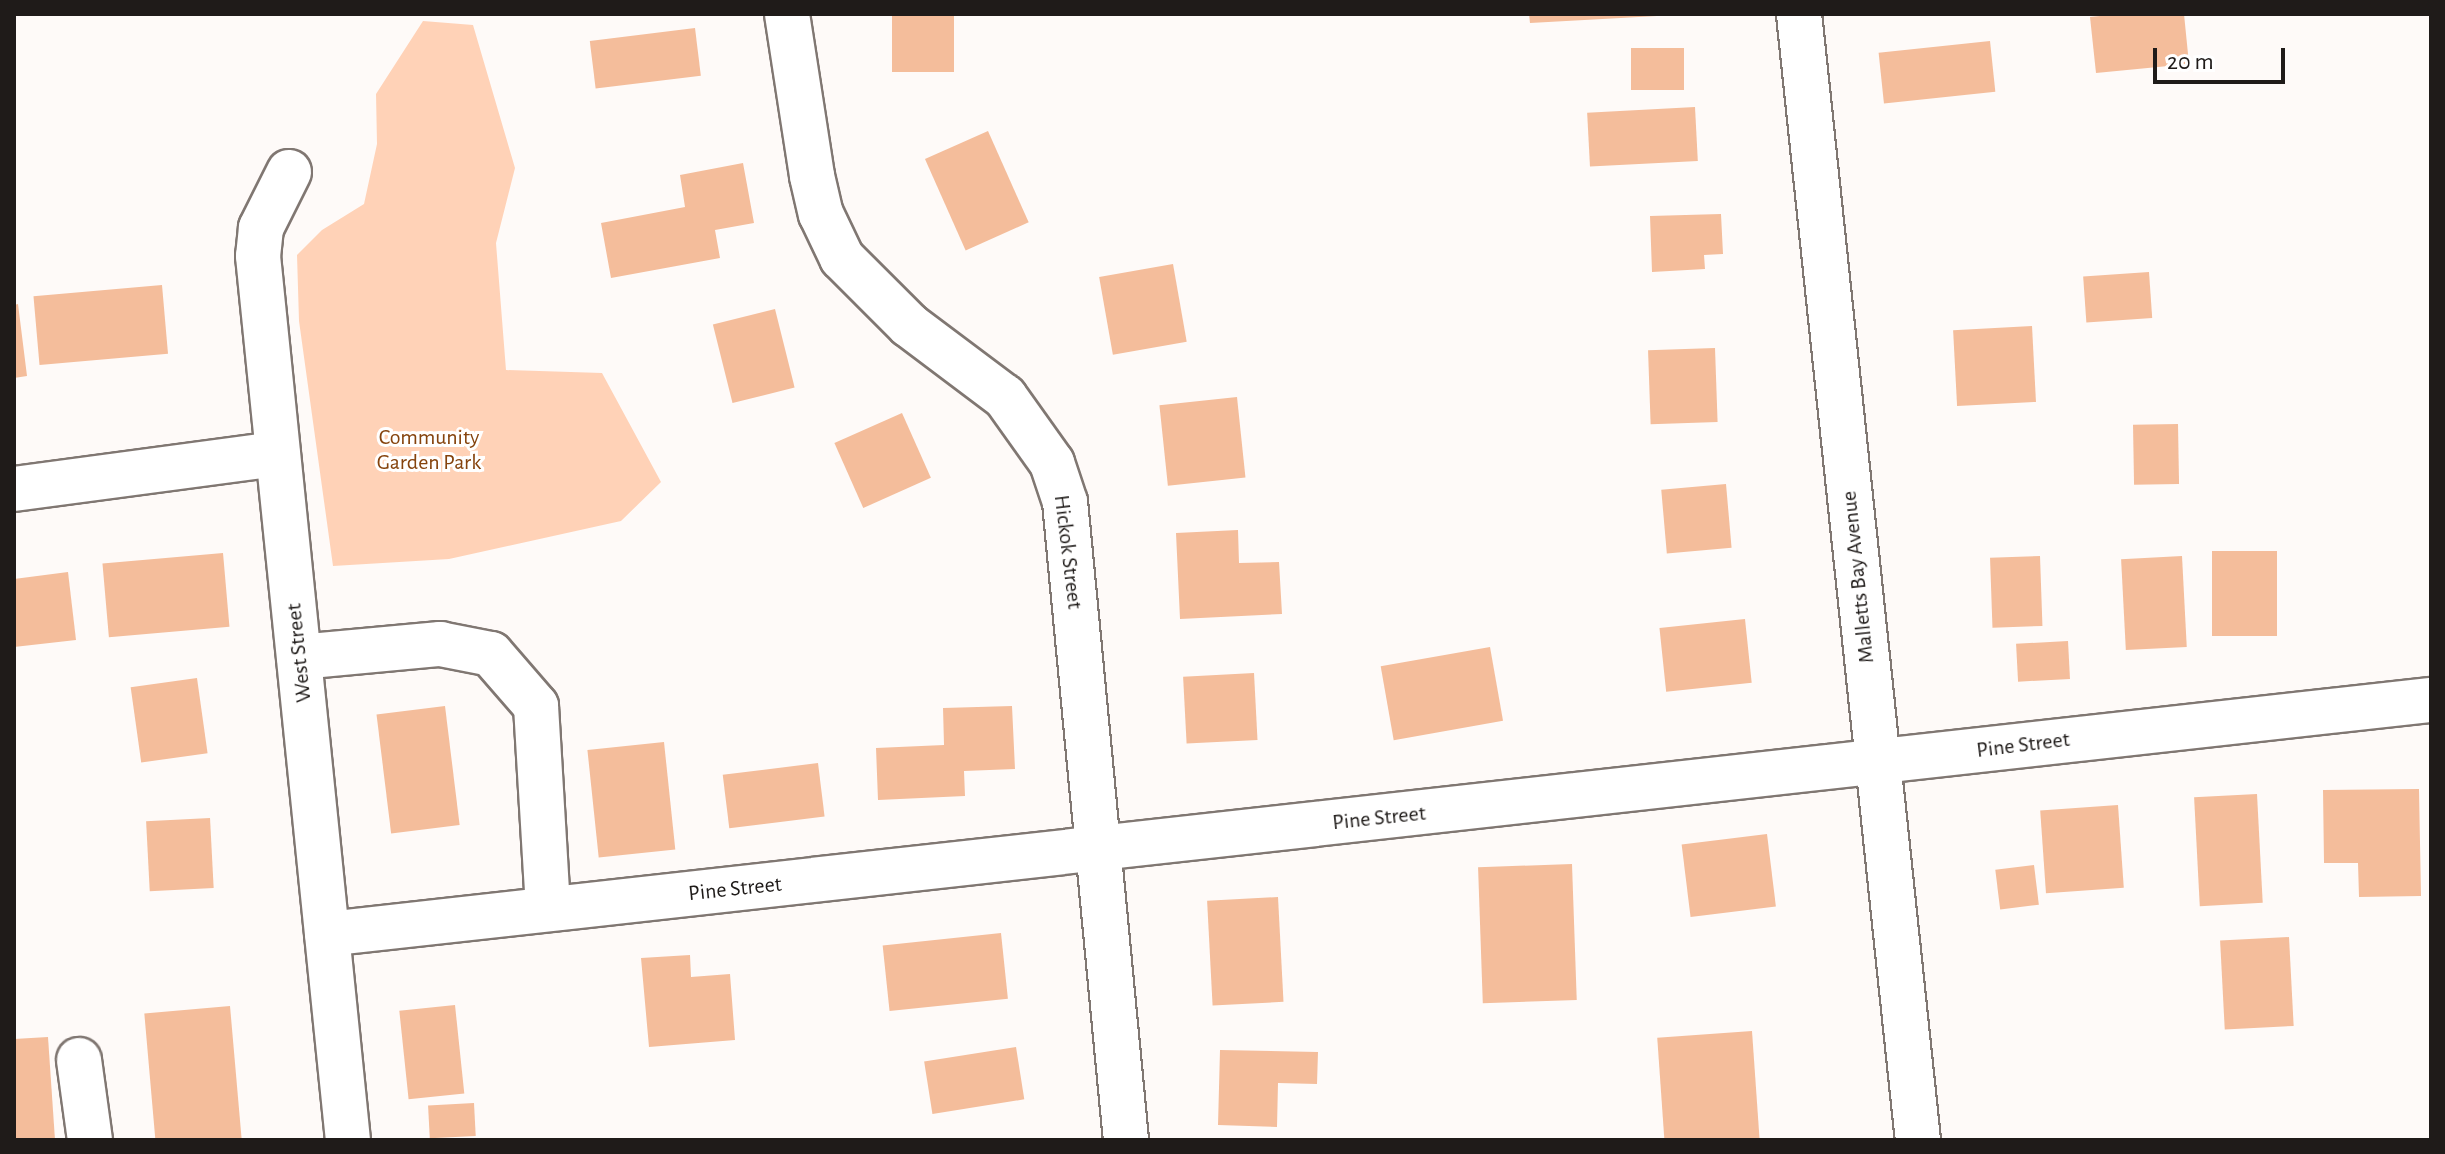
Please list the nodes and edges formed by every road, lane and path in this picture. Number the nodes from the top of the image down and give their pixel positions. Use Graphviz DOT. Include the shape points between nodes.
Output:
graph roads {
  1 [pos="787,14"];
  2 [pos="1799,14"];
  3 [pos="289,172"];
  4 [pos="278,454"];
  5 [pos="14,489"];
  6 [pos="299,657"];
  7 [pos="2431,700"];
  8 [pos="1877,765"];
  9 [pos="1097,848"];
  10 [pos="548,909"];
  11 [pos="327,934"];
  12 [pos="79,1060"];
  13 [pos="90,1140"];
  14 [pos="348,1140"];
  15 [pos="1126,1140"];
  16 [pos="1918,1140"];
  1 -- 9 [label="street, Hickok Street" via="812,176 821,214 842,258 909,325 1005,397 1052,463 1065,502"];
  2 -- 8 [label="street, Malletts Bay Avenue"];
  3 -- 4 [label="street, West Street" via="261,228 258,256"];
  4 -- 5 [label="street"];
  4 -- 6 [label="street, West Street"];
  6 -- 10 [label="street" via="440,644 491,654 536,706"];
  6 -- 11 [label="street, West Street"];
  7 -- 8 [label="street, Pine Street" via="2214,721"];
  8 -- 9 [label="street, Pine Street"];
  8 -- 16 [label="street, Malletts Bay Avenue"];
  9 -- 10 [label="street, Pine Street"];
  9 -- 15 [label="street, Hickok Street"];
  10 -- 11 [label="street, Pine Street"];
  11 -- 14 [label="street, West Street"];
  12 -- 13 [label="street"];
}
